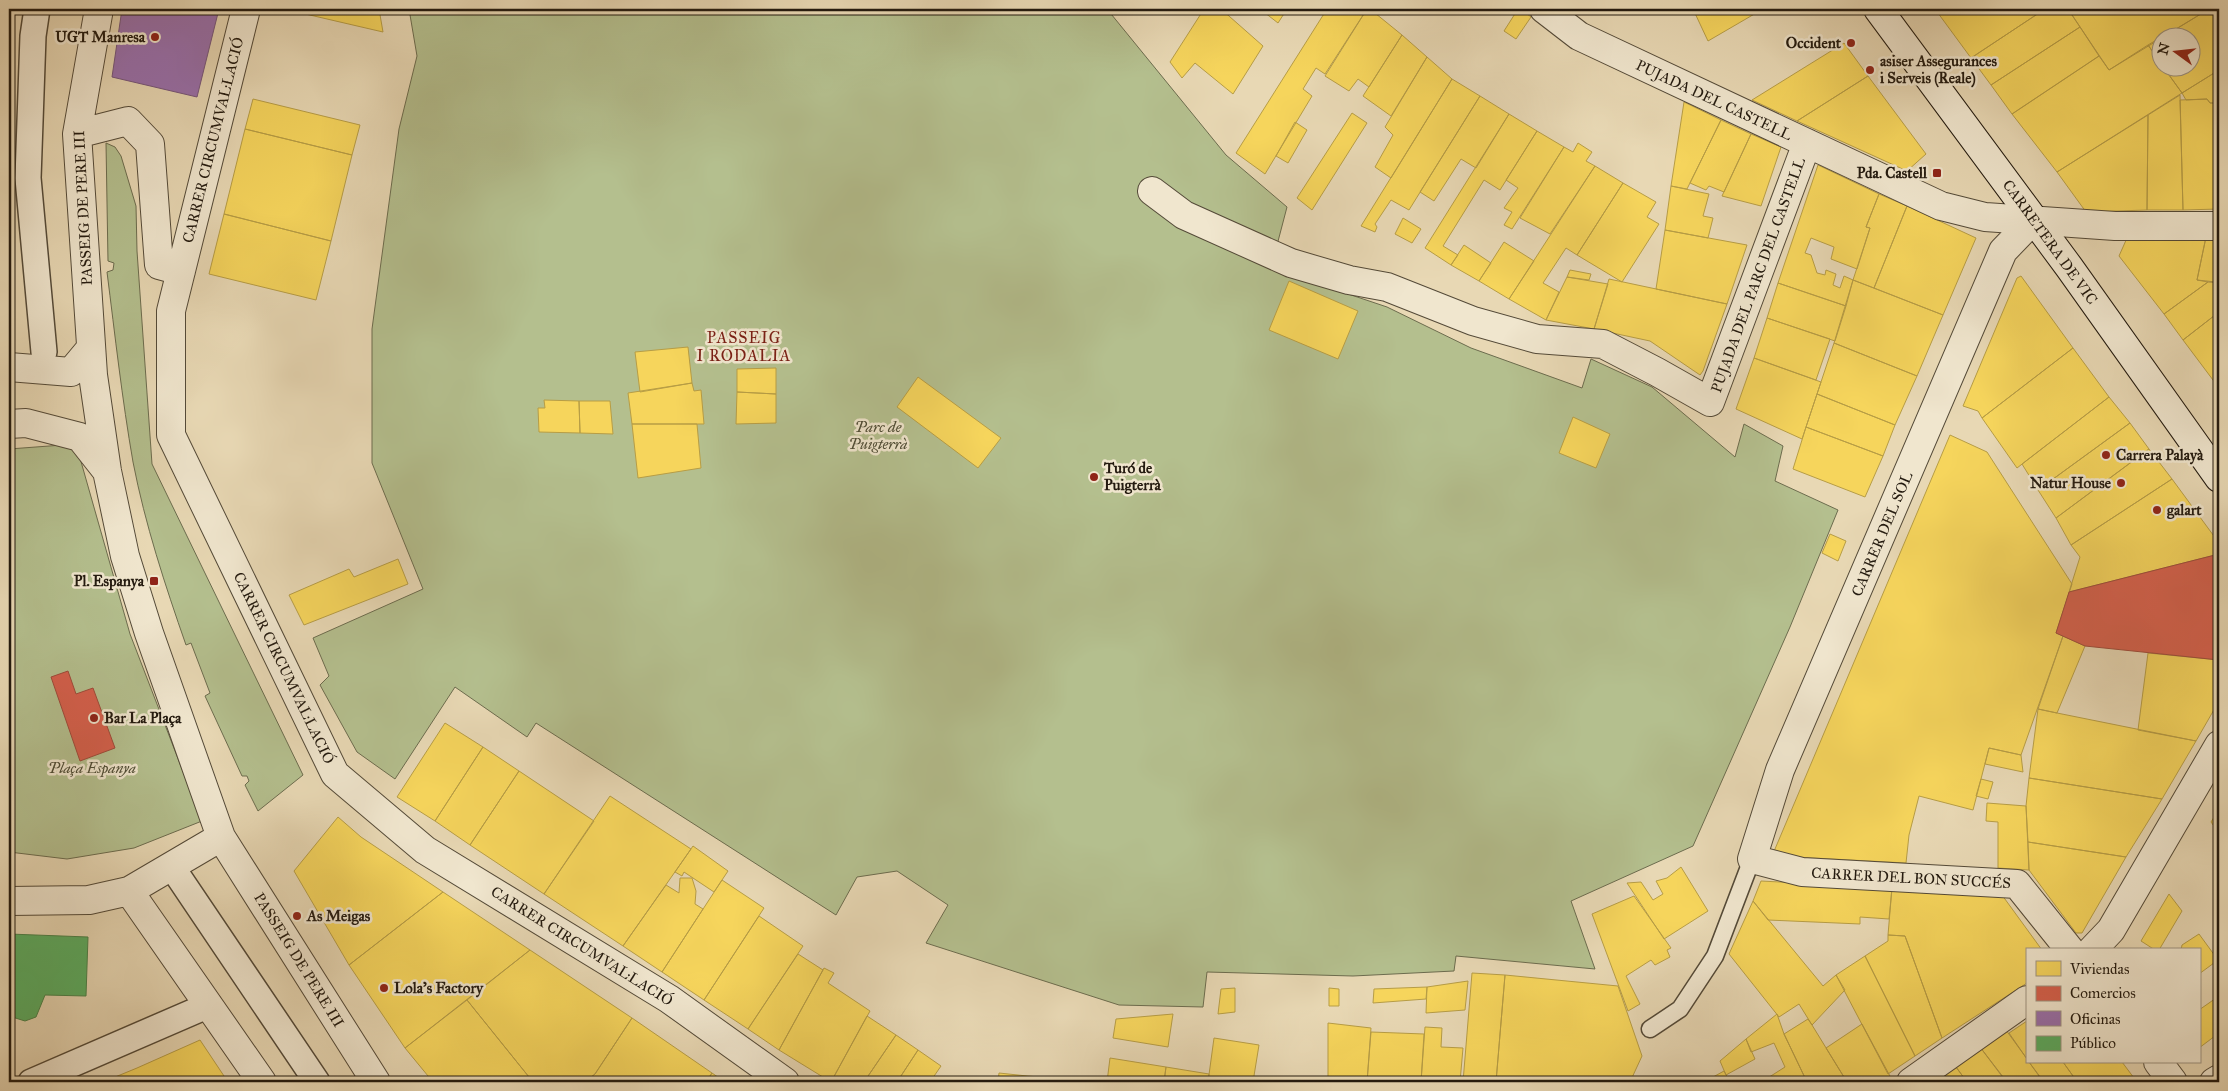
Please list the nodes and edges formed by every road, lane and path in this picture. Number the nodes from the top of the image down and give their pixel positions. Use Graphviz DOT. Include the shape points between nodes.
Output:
graph roads {
  1 [pos="37,9"];
  2 [pos="99,9"];
  3 [pos="246,9"];
  4 [pos="1544,9"];
  5 [pos="1878,9"];
  6 [pos="77,134"];
  7 [pos="1807,143"];
  8 [pos="1152,191"];
  9 [pos="2033,220"];
  10 [pos="2219,226"];
  11 [pos="181,270"];
  12 [pos="91,348"];
  13 [pos="44,352"];
  14 [pos="9,368"];
  15 [pos="9,424"];
  16 [pos="107,471"];
  17 [pos="2219,478"];
  18 [pos="2219,745"];
  19 [pos="221,837"];
  20 [pos="1752,859"];
  21 [pos="172,867"];
  22 [pos="129,891"];
  23 [pos="9,901"];
  24 [pos="2068,948"];
  25 [pos="2094,948"];
  26 [pos="2026,1001"];
  27 [pos="209,1005"];
  28 [pos="1650,1029"];
  29 [pos="2160,1064"];
  30 [pos="2219,1080"];
  31 [pos="31,1082"];
  32 [pos="262,1082"];
  33 [pos="317,1082"];
  34 [pos="376,1082"];
  35 [pos="784,1082"];
  36 [pos="1911,1082"];
  37 [pos="2173,1082"];
  38 [pos="2214,1082"];
  1 -- 13 [label="street" via="33,36 28,178"];
  2 -- 6 [label="street, PASSEIG DE PERE III"];
  3 -- 11 [label="street, CARRER CIRCUMVAL·LACIÓ"];
  4 -- 7 [label="street, PUJADA DEL CASTELL" via="1579,36"];
  5 -- 9 [label="street, CARRETERA DE VIC"];
  6 -- 11 [label="street, CARRER CIRCUMVAL·LACIÓ" via="128,121 150,144 159,265"];
  6 -- 12 [label="street, PASSEIG DE PERE III"];
  7 -- 8 [label="street, PUJADA DEL PARC DEL CASTELL" via="1710,402 1602,344 1537,339 1473,320 1387,287 1291,263 1184,215"];
  7 -- 9 [label="street, PUJADA DEL CASTELL" via="1941,206 1985,217"];
  9 -- 10 [label="street, PUJADA DEL CASTELL" via="2115,226"];
  9 -- 17 [label="street, CARRETERA DE VIC"];
  9 -- 20 [label="street, CARRER DEL SOL" via="2003,252 1780,770"];
  11 -- 35 [label="street, CARRER CIRCUMVAL·LACIÓ" via="171,310 172,435 335,774 425,850 669,999"];
  12 -- 14 [label="street" via="71,372"];
  12 -- 16 [label="street, PASSEIG DE PERE III"];
  15 -- 16 [label="street" via="26,423 80,437"];
  16 -- 19 [label="street" via="125,556 146,624"];
  18 -- 25 [label="street" via="2111,930"];
  19 -- 21 [label="street"];
  19 -- 34 [label="street, PASSEIG DE PERE III"];
  20 -- 24 [label="street, CARRER DEL BON SUCCÉS" via="1802,872 2017,884"];
  20 -- 28 [label="lane" via="1715,956 1680,1008"];
  21 -- 22 [label="street"];
  21 -- 33 [label="street"];
  22 -- 23 [label="street" via="89,900"];
  22 -- 27 [label="street"];
  26 -- 36 [label="street"];
  27 -- 31 [label="street"];
  27 -- 32 [label="street"];
  29 -- 37 [label="street"];
  30 -- 38 [label="street"];
}
